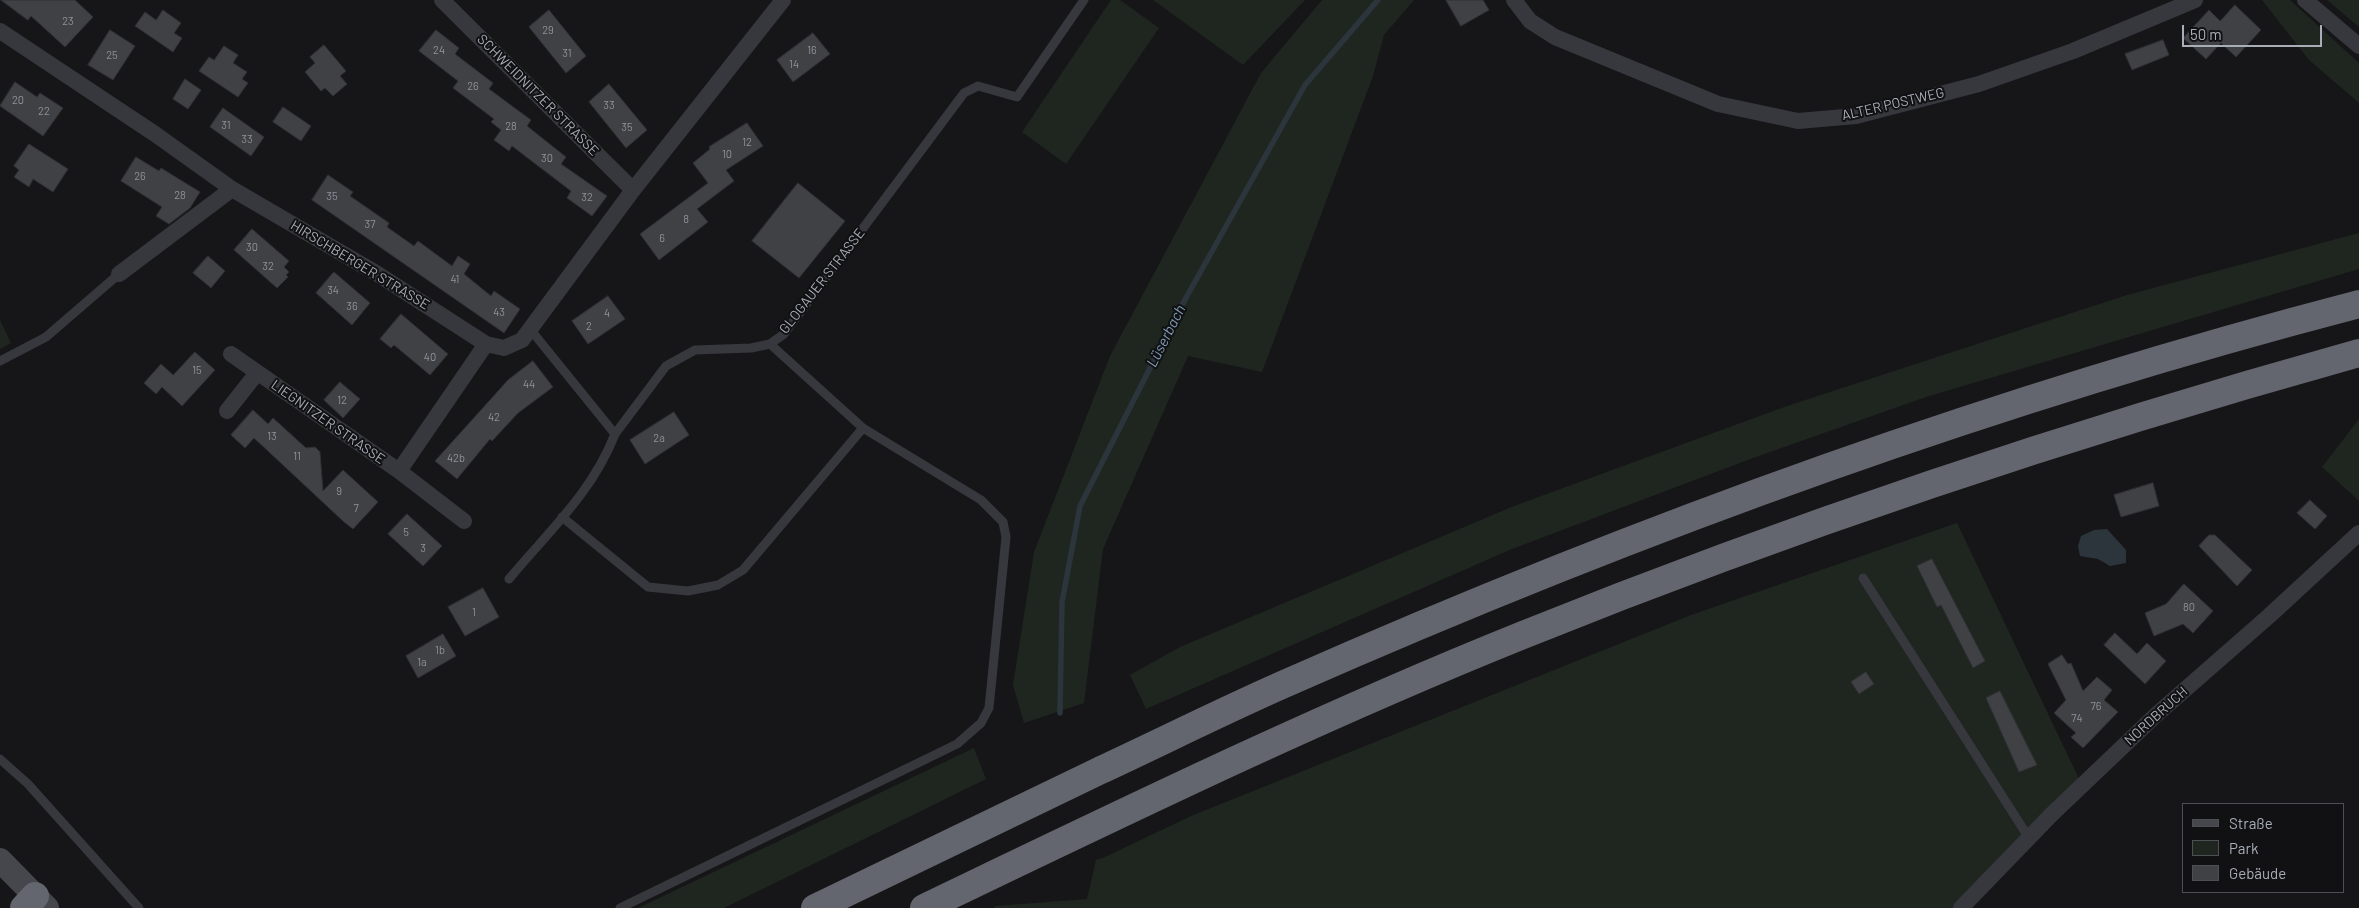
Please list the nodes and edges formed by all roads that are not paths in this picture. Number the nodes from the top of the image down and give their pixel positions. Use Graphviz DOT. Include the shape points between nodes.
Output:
graph roads {
  1 [pos="442,0"];
  2 [pos="783,0"];
  3 [pos="1084,0"];
  4 [pos="1514,0"];
  5 [pos="2195,0"];
  6 [pos="2305,0"];
  7 [pos="0,31"];
  8 [pos="2359,46"];
  9 [pos="232,189"];
  10 [pos="632,190"];
  11 [pos="119,274"];
  12 [pos="2359,304"];
  13 [pos="530,329"];
  14 [pos="486,344"];
  15 [pos="770,344"];
  16 [pos="2359,353"];
  17 [pos="231,354"];
  18 [pos="0,361"];
  19 [pos="257,373"];
  20 [pos="227,411"];
  21 [pos="863,428"];
  22 [pos="615,434"];
  23 [pos="399,472"];
  24 [pos="562,517"];
  25 [pos="464,521"];
  26 [pos="2359,533"];
  27 [pos="1863,578"];
  28 [pos="509,579"];
  29 [pos="0,759"];
  30 [pos="2029,838"];
  31 [pos="0,860"];
  32 [pos="35,904"];
  33 [pos="139,908"];
  34 [pos="620,908"];
  35 [pos="815,908"];
  36 [pos="924,908"];
  37 [pos="1961,908"];
  1 -- 10 [label="street, SCHWEIDNITZER STRASSE"];
  2 -- 10 [label="street"];
  3 -- 15 [label="lane, GLOGAUER STRASSE" via="1017,97 978,86 964,93 784,334"];
  4 -- 5 [label="street, ALTER POSTWEG" via="1530,21 1556,37 1718,104 1798,121 1856,116 1979,84 2073,51"];
  6 -- 8 [label="street"];
  7 -- 9 [label="street, HIRSCHBERGER STRASSE"];
  9 -- 11 [label="street"];
  9 -- 14 [label="street, HIRSCHBERGER STRASSE" via="376,273"];
  10 -- 13 [label="street"];
  11 -- 18 [label="lane" via="46,337"];
  12 -- 35 [label="highway" via="2030,400 1714,508 1613,547 1277,687"];
  13 -- 14 [label="street" via="522,340 504,348"];
  13 -- 22 [label="lane"];
  14 -- 23 [label="street, LIEGNITZER STRASSE"];
  15 -- 21 [label="lane"];
  15 -- 22 [label="lane, GLOGAUER STRASSE" via="695,350 666,366"];
  16 -- 36 [label="highway" via="2146,414 1937,480 1727,555 1522,635 1287,736"];
  17 -- 19 [label="street, LIEGNITZER STRASSE"];
  19 -- 20 [label="street, LIEGNITZER STRASSE"];
  19 -- 23 [label="street, LIEGNITZER STRASSE"];
  21 -- 24 [label="lane" via="743,570 718,585 688,591 648,587"];
  21 -- 34 [label="lane" via="980,500 1003,522 1005,544 989,708 981,723 957,744"];
  22 -- 24 [label="lane, GLOGAUER STRASSE" via="604,462 580,499"];
  23 -- 25 [label="street, LIEGNITZER STRASSE"];
  24 -- 28 [label="lane, GLOGAUER STRASSE"];
  26 -- 30 [label="street, NORDBRUCH" via="2156,715"];
  27 -- 30 [label="lane"];
  29 -- 33 [label="lane" via="28,784"];
  30 -- 37 [label="street, NORDBRUCH"];
  31 -- 32 [label="main road"];
}
